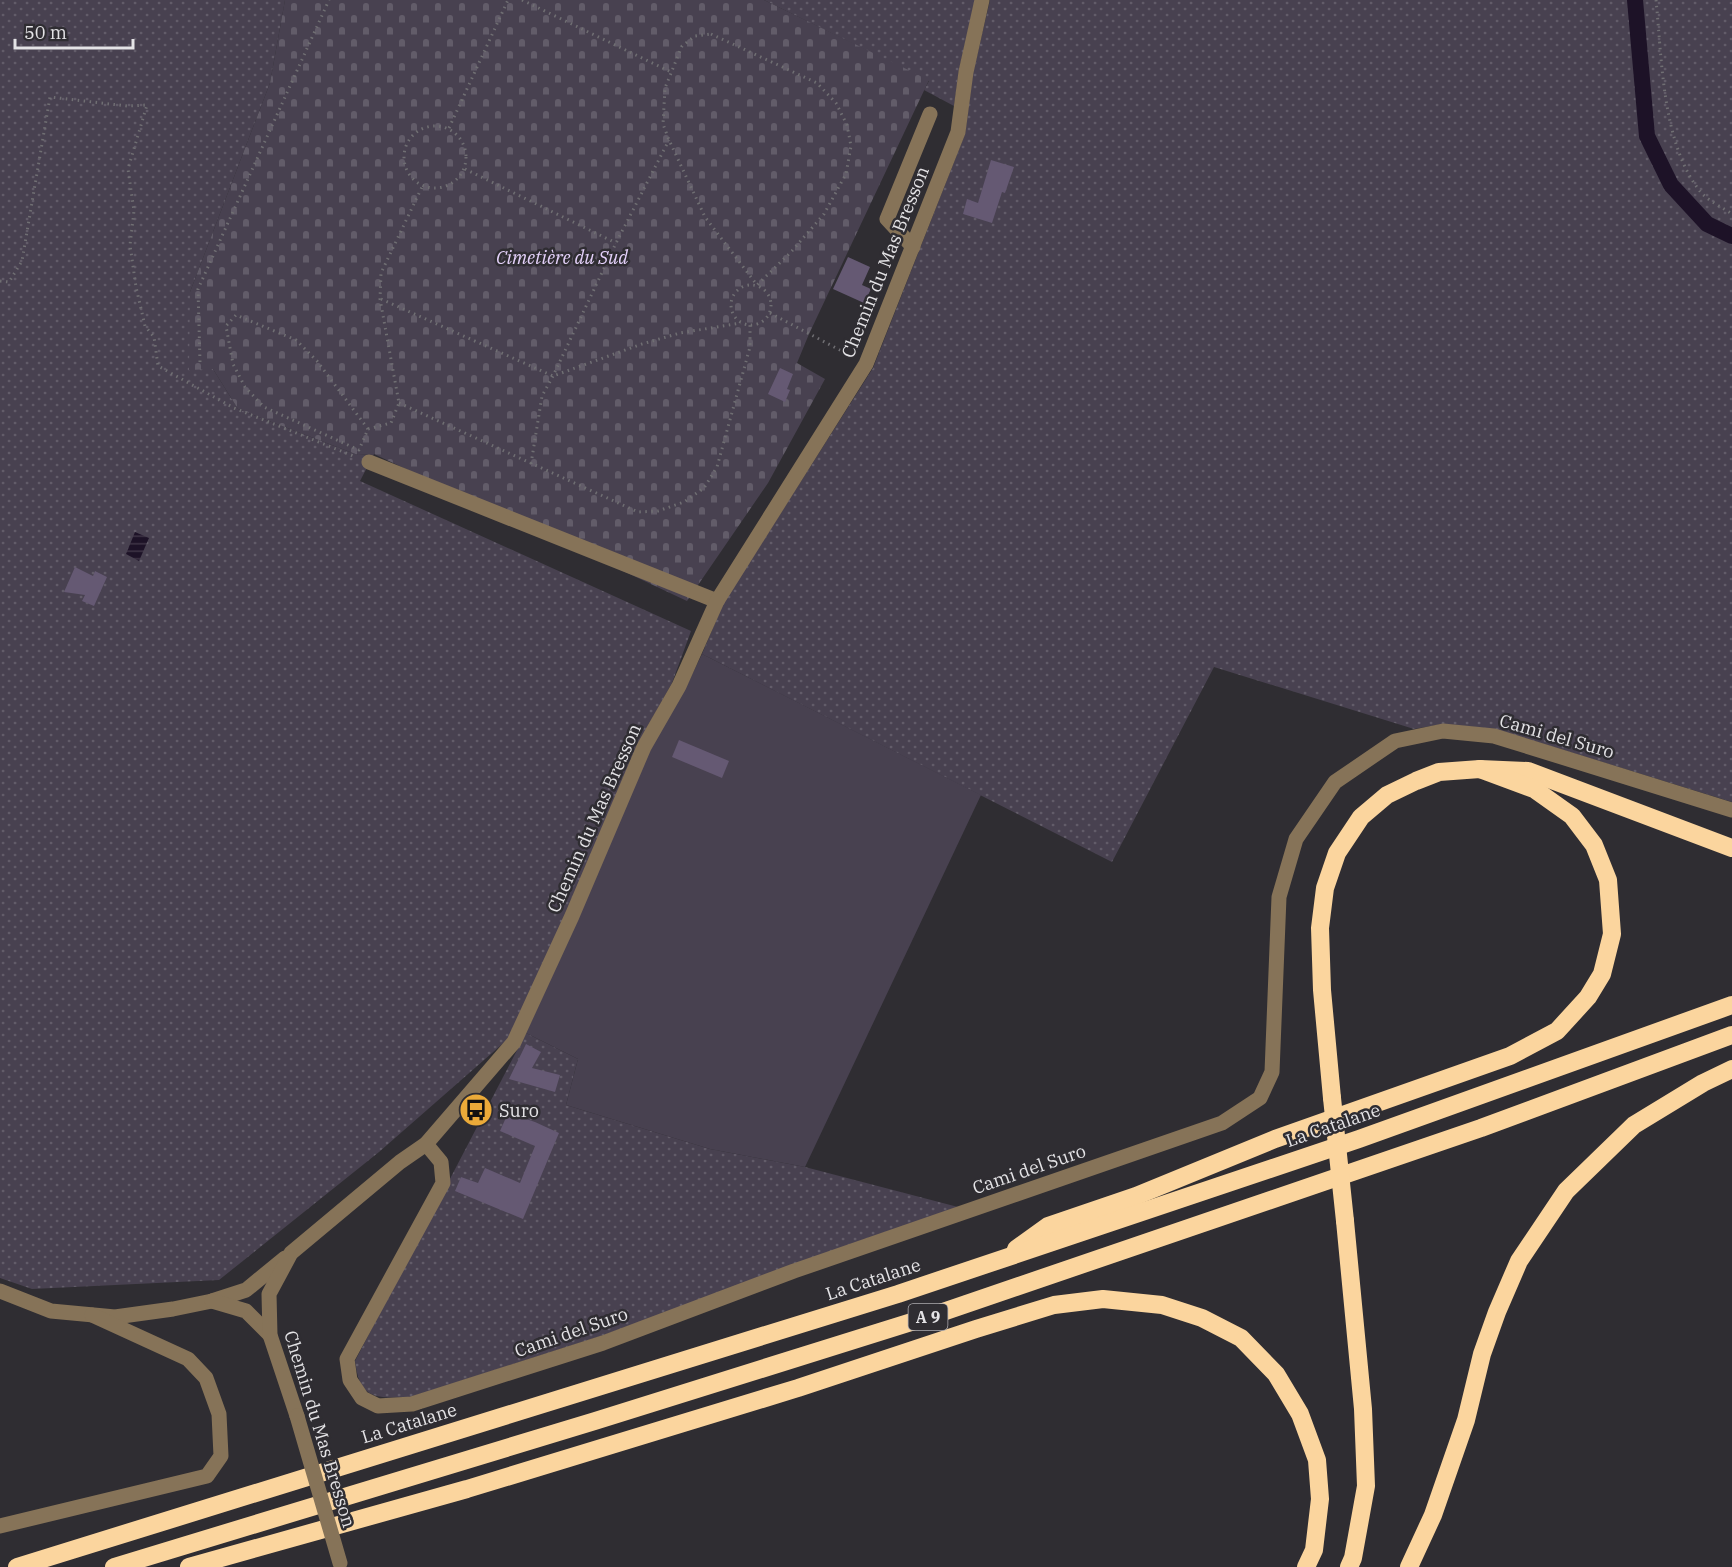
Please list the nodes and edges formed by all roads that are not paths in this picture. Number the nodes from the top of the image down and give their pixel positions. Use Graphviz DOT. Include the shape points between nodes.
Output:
graph roads {
  1 [pos="982,0"];
  2 [pos="930,114"];
  3 [pos="913,247"];
  4 [pos="369,462"];
  5 [pos="717,601"];
  6 [pos="1480,769"];
  7 [pos="1732,810"];
  8 [pos="1732,848"];
  9 [pos="1732,1005"];
  10 [pos="1732,1035"];
  11 [pos="1732,1069"];
  12 [pos="426,1144"];
  13 [pos="291,1254"];
  14 [pos="1001,1260"];
  15 [pos="0,1291"];
  16 [pos="212,1301"];
  17 [pos="92,1315"];
  18 [pos="270,1335"];
  19 [pos="0,1526"];
  20 [pos="340,1565"];
  21 [pos="17,1567"];
  22 [pos="114,1567"];
  23 [pos="189,1567"];
  24 [pos="1306,1567"];
  25 [pos="1349,1567"];
  26 [pos="1409,1567"];
  1 -- 3 [label="street, Chemin du Mas Bresson" via="958,132"];
  2 -- 3 [label="street" via="887,219"];
  3 -- 5 [label="street, Chemin du Mas Bresson" via="866,364"];
  4 -- 5 [label="street"];
  5 -- 12 [label="street, Chemin du Mas Bresson" via="679,686 644,747 514,1042"];
  6 -- 8 [label="highway" via="1528,771"];
  6 -- 14 [label="highway" via="1534,789 1572,816 1594,845 1608,880 1612,934 1602,974 1588,997 1557,1031 1510,1056 1275,1139 1136,1196 1048,1226"];
  6 -- 25 [label="highway, bridge" via="1439,772 1386,795 1362,817 1337,853 1325,888 1320,928 1322,990 1363,1409 1366,1486"];
  7 -- 12 [label="street, Cami del Suro" via="1494,736 1443,731 1395,741 1335,782 1296,839 1279,897 1272,1072 1260,1098 1222,1123 794,1271 603,1343 412,1404 378,1406 362,1398 350,1380 347,1359 443,1183 441,1162"];
  9 -- 14 [label="highway, La Catalane / A 9" via="1359,1139"];
  10 -- 22 [label="highway, A 9" via="1481,1128 948,1310"];
  11 -- 26 [label="highway" via="1634,1125 1566,1191 1519,1262 1486,1344 1466,1420 1433,1515"];
  12 -- 13 [label="street, Chemin du Mas Bresson"];
  13 -- 16 [label="street" via="246,1290"];
  13 -- 18 [label="street, Chemin du Mas Bresson" via="269,1294"];
  14 -- 21 [label="highway, La Catalane / A 9"];
  15 -- 17 [label="street" via="51,1311"];
  16 -- 17 [label="street" via="115,1317"];
  16 -- 18 [label="street" via="246,1311"];
  17 -- 19 [label="street" via="188,1359 206,1378 219,1414 221,1456 207,1476"];
  18 -- 20 [label="street, Chemin du Mas Bresson, bridge"];
  23 -- 24 [label="highway" via="467,1490 1054,1305 1103,1299 1162,1305 1202,1318 1241,1338 1276,1374 1300,1414 1317,1460 1320,1499 1314,1550"];
}
